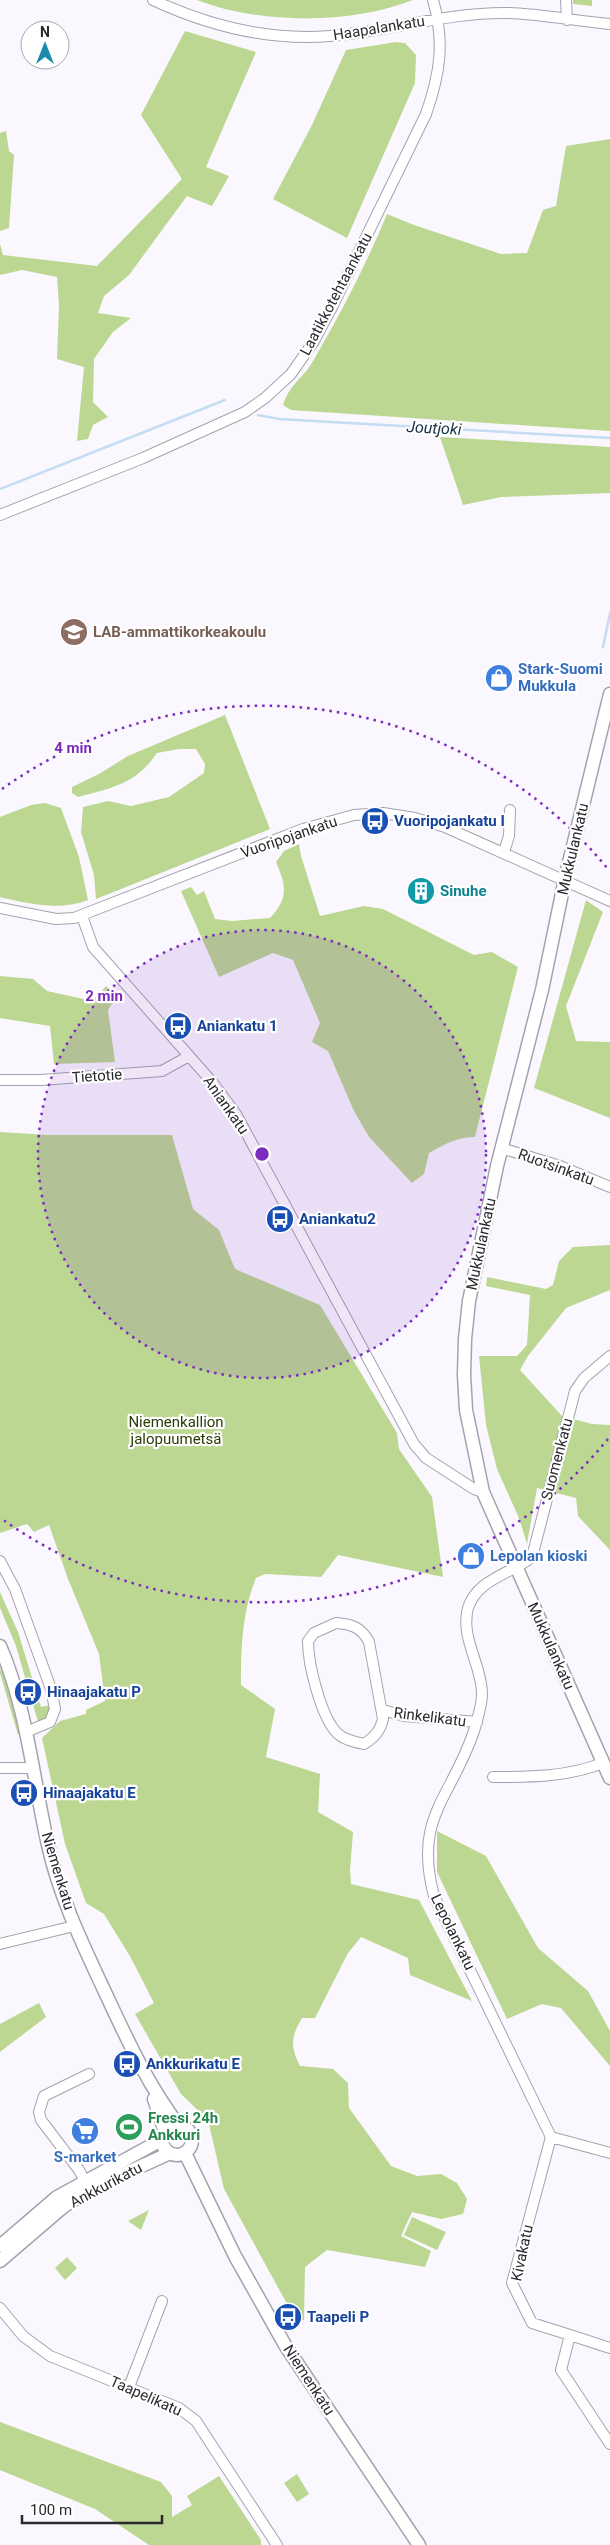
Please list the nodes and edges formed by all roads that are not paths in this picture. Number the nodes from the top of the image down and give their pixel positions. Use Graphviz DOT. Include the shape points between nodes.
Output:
graph roads {
  1 [pos="154,0"];
  2 [pos="433,0"];
  3 [pos="566,0"];
  4 [pos="439,19"];
  5 [pos="567,20"];
  6 [pos="610,24"];
  7 [pos="0,515"];
  8 [pos="610,694"];
  9 [pos="510,810"];
  10 [pos="504,852"];
  11 [pos="565,879"];
  12 [pos="610,901"];
  13 [pos="0,908"];
  14 [pos="82,916"];
  15 [pos="189,1056"];
  16 [pos="0,1080"];
  17 [pos="501,1148"];
  18 [pos="610,1187"];
  19 [pos="610,1356"];
  20 [pos="484,1492"];
  21 [pos="0,1562"];
  22 [pos="516,1567"];
  23 [pos="0,1646"];
  24 [pos="383,1710"];
  25 [pos="476,1722"];
  26 [pos="26,1732"];
  27 [pos="603,1763"];
  28 [pos="0,1768"];
  29 [pos="33,1768"];
  30 [pos="493,1777"];
  31 [pos="610,1778"];
  32 [pos="74,1926"];
  33 [pos="0,1944"];
  34 [pos="89,2074"];
  35 [pos="149,2085"];
  36 [pos="179,2126"];
  37 [pos="164,2136"];
  38 [pos="551,2137"];
  39 [pos="170,2153"];
  40 [pos="185,2153"];
  41 [pos="610,2153"];
  42 [pos="87,2185"];
  43 [pos="0,2246"];
  44 [pos="0,2261"];
  45 [pos="162,2301"];
  46 [pos="0,2308"];
  47 [pos="570,2335"];
  48 [pos="610,2348"];
  49 [pos="129,2387"];
  50 [pos="610,2444"];
  51 [pos="277,2545"];
  52 [pos="419,2545"];
  1 -- 4 [label="street, Haapalankatu" via="202,20 246,32 288,37 331,36"];
  2 -- 4 [label="street, Laatikkotehtaankatu"];
  3 -- 5 [label="street"];
  4 -- 5 [label="street, Haapalankatu" via="508,13"];
  4 -- 7 [label="street, Laatikkotehtaankatu" via="439,64 426,114 327,317 291,374 245,412 143,458"];
  5 -- 6 [label="street, Haapalankatu"];
  8 -- 11 [label="street, Mukkulankatu"];
  9 -- 10 [label="street" via="509,836"];
  10 -- 11 [label="street, Vuoripojankatu"];
  10 -- 14 [label="street, Vuoripojankatu" via="415,818 382,813 354,815 303,829"];
  11 -- 12 [label="street, Vuoripojankatu"];
  11 -- 17 [label="street, Mukkulankatu" via="542,990"];
  13 -- 14 [label="street" via="56,919"];
  14 -- 15 [label="street, Aniankatu" via="93,947"];
  15 -- 16 [label="street, Tietotie" via="162,1071"];
  15 -- 20 [label="street, Aniankatu" via="238,1116 414,1444 426,1458"];
  17 -- 18 [label="street, Ruotsinkatu" via="560,1166"];
  17 -- 20 [label="street, Mukkulankatu" via="471,1292 465,1339 466,1410"];
  19 -- 22 [label="street, Suomenkatu" via="584,1378 575,1391 532,1557"];
  20 -- 22 [label="street, Mukkulankatu"];
  21 -- 26 [label="street" via="15,1589 54,1702 50,1722"];
  22 -- 25 [label="street, Lepolankatu" via="488,1582 468,1608 467,1636 482,1694"];
  22 -- 27 [label="street, Mukkulankatu"];
  23 -- 26 [label="street, Niemenkatu" via="9,1666"];
  24 -- 24 [label="street, Rinkelikatu" via="369,1642 363,1632 348,1624 336,1623 314,1633 308,1641 311,1668 329,1723 339,1735 364,1744 381,1728"];
  24 -- 25 [label="street, Rinkelikatu" via="404,1716"];
  25 -- 38 [label="street, Lepolankatu" via="465,1757 435,1811 426,1850 428,1873 434,1896"];
  26 -- 29 [label="street, Niemenkatu"];
  27 -- 30 [label="street" via="580,1771 546,1776"];
  27 -- 31 [label="street, Mukkulankatu"];
  28 -- 29 [label="street"];
  29 -- 32 [label="street, Niemenkatu" via="48,1848"];
  32 -- 33 [label="street"];
  32 -- 35 [label="street, Niemenkatu"];
  34 -- 42 [label="street" via="44,2096 39,2112 41,2120"];
  35 -- 36 [label="street, Niemenkatu"];
  35 -- 37 [label="street, Niemenkatu"];
  36 -- 37 [label="street" via="171,2127"];
  36 -- 40 [label="street" via="188,2130 192,2138"];
  37 -- 39 [label="street" via="164,2147"];
  37 -- 42 [label="street, Ankkurikatu"];
  38 -- 41 [label="street"];
  38 -- 47 [label="street, Kivakatu" via="512,2283 532,2323"];
  39 -- 40 [label="street"];
  39 -- 42 [label="street, Ankkurikatu"];
  40 -- 52 [label="street, Niemenkatu" via="235,2256 285,2346"];
  42 -- 43 [label="street, Ankkurikatu" via="57,2197"];
  42 -- 44 [label="street, Ankkurikatu"];
  45 -- 49 [label="street"];
  46 -- 49 [label="street, Taapelikatu" via="23,2336 50,2356"];
  47 -- 48 [label="street, Kivakatu"];
  47 -- 50 [label="street" via="562,2370"];
  49 -- 51 [label="street, Taapelikatu" via="179,2408 196,2420"];
}
